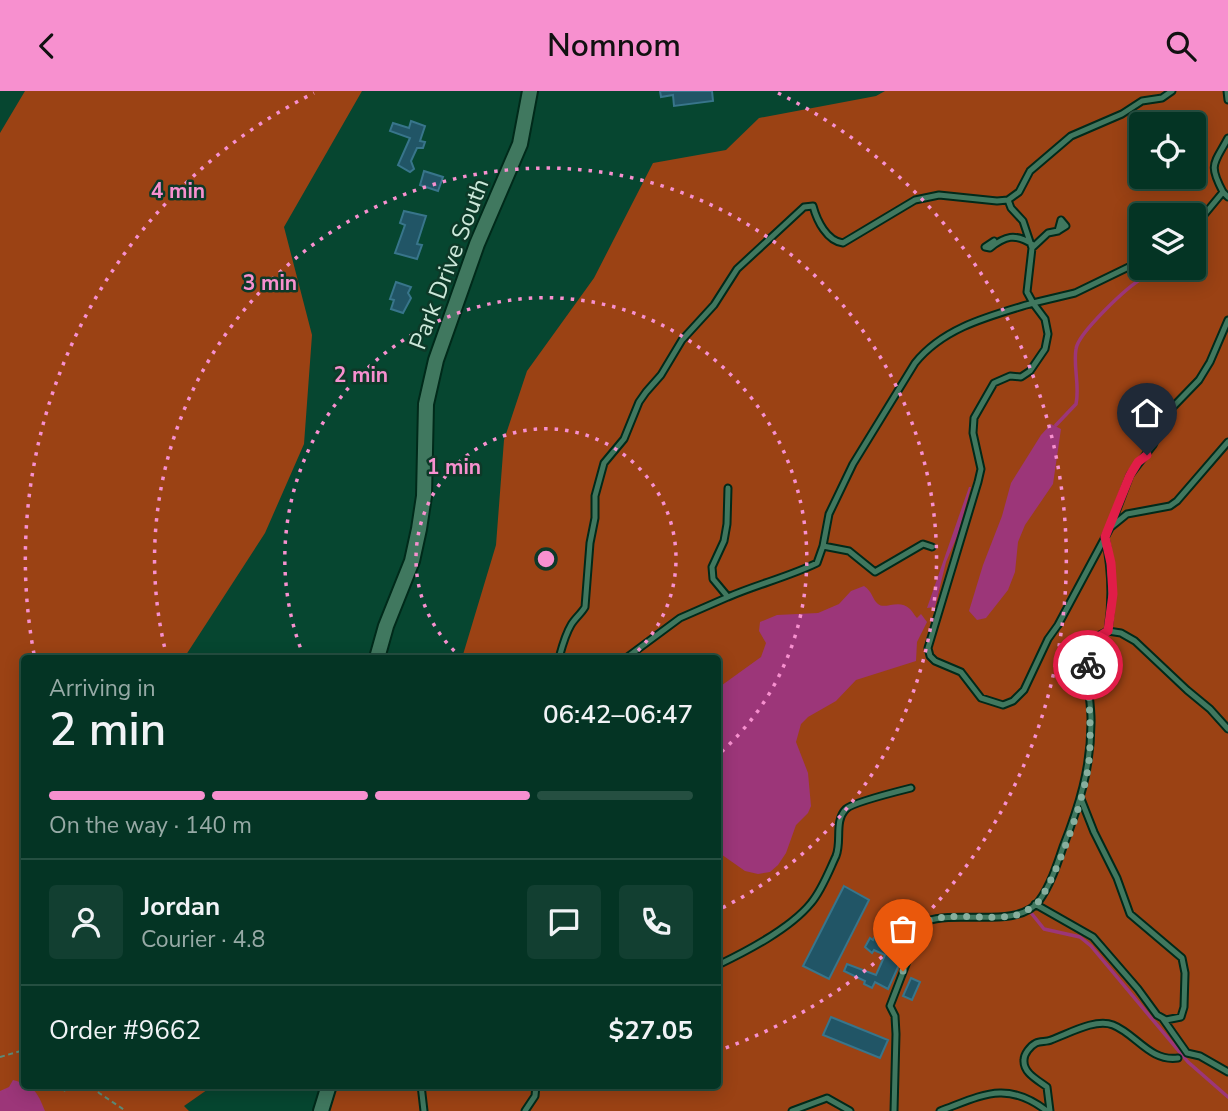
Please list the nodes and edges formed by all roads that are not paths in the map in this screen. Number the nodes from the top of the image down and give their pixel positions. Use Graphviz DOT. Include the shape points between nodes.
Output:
graph roads {
  1 [pos="530,91"];
  2 [pos="1172,91"];
  3 [pos="1227,91"];
  4 [pos="1228,100"];
  5 [pos="1228,138"];
  6 [pos="1225,195"];
  7 [pos="1008,200"];
  8 [pos="1206,215"];
  9 [pos="1058,231"];
  10 [pos="994,241"];
  11 [pos="1032,246"];
  12 [pos="1129,267"];
  13 [pos="1033,303"];
  14 [pos="1228,320"];
  15 [pos="1228,442"];
  16 [pos="728,488"];
  17 [pos="1110,528"];
  18 [pos="1105,537"];
  19 [pos="823,546"];
  20 [pos="932,547"];
  21 [pos="729,597"];
  22 [pos="1108,631"];
  23 [pos="378,655"];
  24 [pos="560,655"];
  25 [pos="630,655"];
  26 [pos="1228,729"];
  27 [pos="911,788"];
  28 [pos="1081,799"];
  29 [pos="1035,904"];
  30 [pos="721,963"];
  31 [pos="1163,1019"];
  32 [pos="1178,1058"];
  33 [pos="1228,1072"];
  34 [pos="328,1089"];
  35 [pos="421,1089"];
  36 [pos="536,1089"];
  37 [pos="321,1111"];
  38 [pos="424,1111"];
  39 [pos="525,1111"];
  40 [pos="792,1111"];
  41 [pos="850,1111"];
  42 [pos="894,1111"];
  43 [pos="940,1111"];
  44 [pos="1048,1111"];
  1 -- 23 [label="street, Park Drive South" via="520,144 477,244 436,360 425,404 419,529"];
  2 -- 7 [label="lane" via="1071,137 1030,171 1019,192"];
  3 -- 4 [label="lane"];
  5 -- 6 [label="lane" via="1213,162"];
  6 -- 8 [label="lane"];
  7 -- 11 [label="lane" via="1023,221"];
  7 -- 24 [label="lane" via="939,195 915,200 843,243 819,223 813,206 804,208 737,269 639,402 624,439 604,463 595,496 585,607 566,632"];
  9 -- 11 [label="lane"];
  10 -- 11 [label="lane" via="985,247 1021,237"];
  11 -- 13 [label="lane" via="1027,292"];
  12 -- 13 [label="lane" via="1075,293"];
  13 -- 18 [label="lane" via="1045,319 1045,349 1021,377 994,383 974,418 981,469 928,648 930,656 961,672 981,698 1003,705 1013,701 1032,675"];
  13 -- 19 [label="lane" via="945,335 927,348 853,464 829,514"];
  14 -- 17 [label="lane" via="1199,380 1169,411 1153,445 1130,475"];
  15 -- 17 [label="lane" via="1177,501 1127,514"];
  16 -- 21 [label="lane" via="724,541 712,567 713,579"];
  17 -- 18 [label="lane"];
  18 -- 22 [label="lane" via="1113,594"];
  19 -- 20 [label="lane" via="849,551 875,572 923,544"];
  19 -- 21 [label="lane" via="817,563"];
  21 -- 25 [label="lane" via="680,618"];
  22 -- 26 [label="lane" via="1135,641"];
  22 -- 28 [label="lane" via="1096,638 1089,653 1091,735"];
  27 -- 30 [label="lane" via="856,802 846,809 836,856 813,901 764,940"];
  28 -- 29 [label="lane" via="1058,862"];
  28 -- 31 [label="lane" via="1130,915 1173,949 1185,966 1184,1012 1176,1020"];
  29 -- 31 [label="lane" via="1093,937"];
  29 -- 42 [label="lane" via="1013,916 926,921 909,934 910,954 890,1006 897,1034"];
  31 -- 33 [label="lane" via="1187,1053"];
  32 -- 44 [label="lane" via="1153,1054 1110,1024 1036,1042 1023,1060 1026,1072 1047,1087"];
  34 -- 37 [label="street"];
  35 -- 38 [label="lane"];
  36 -- 39 [label="lane"];
  40 -- 41 [label="lane" via="827,1098"];
  43 -- 44 [label="lane" via="985,1095 1008,1093 1029,1098"];
}
